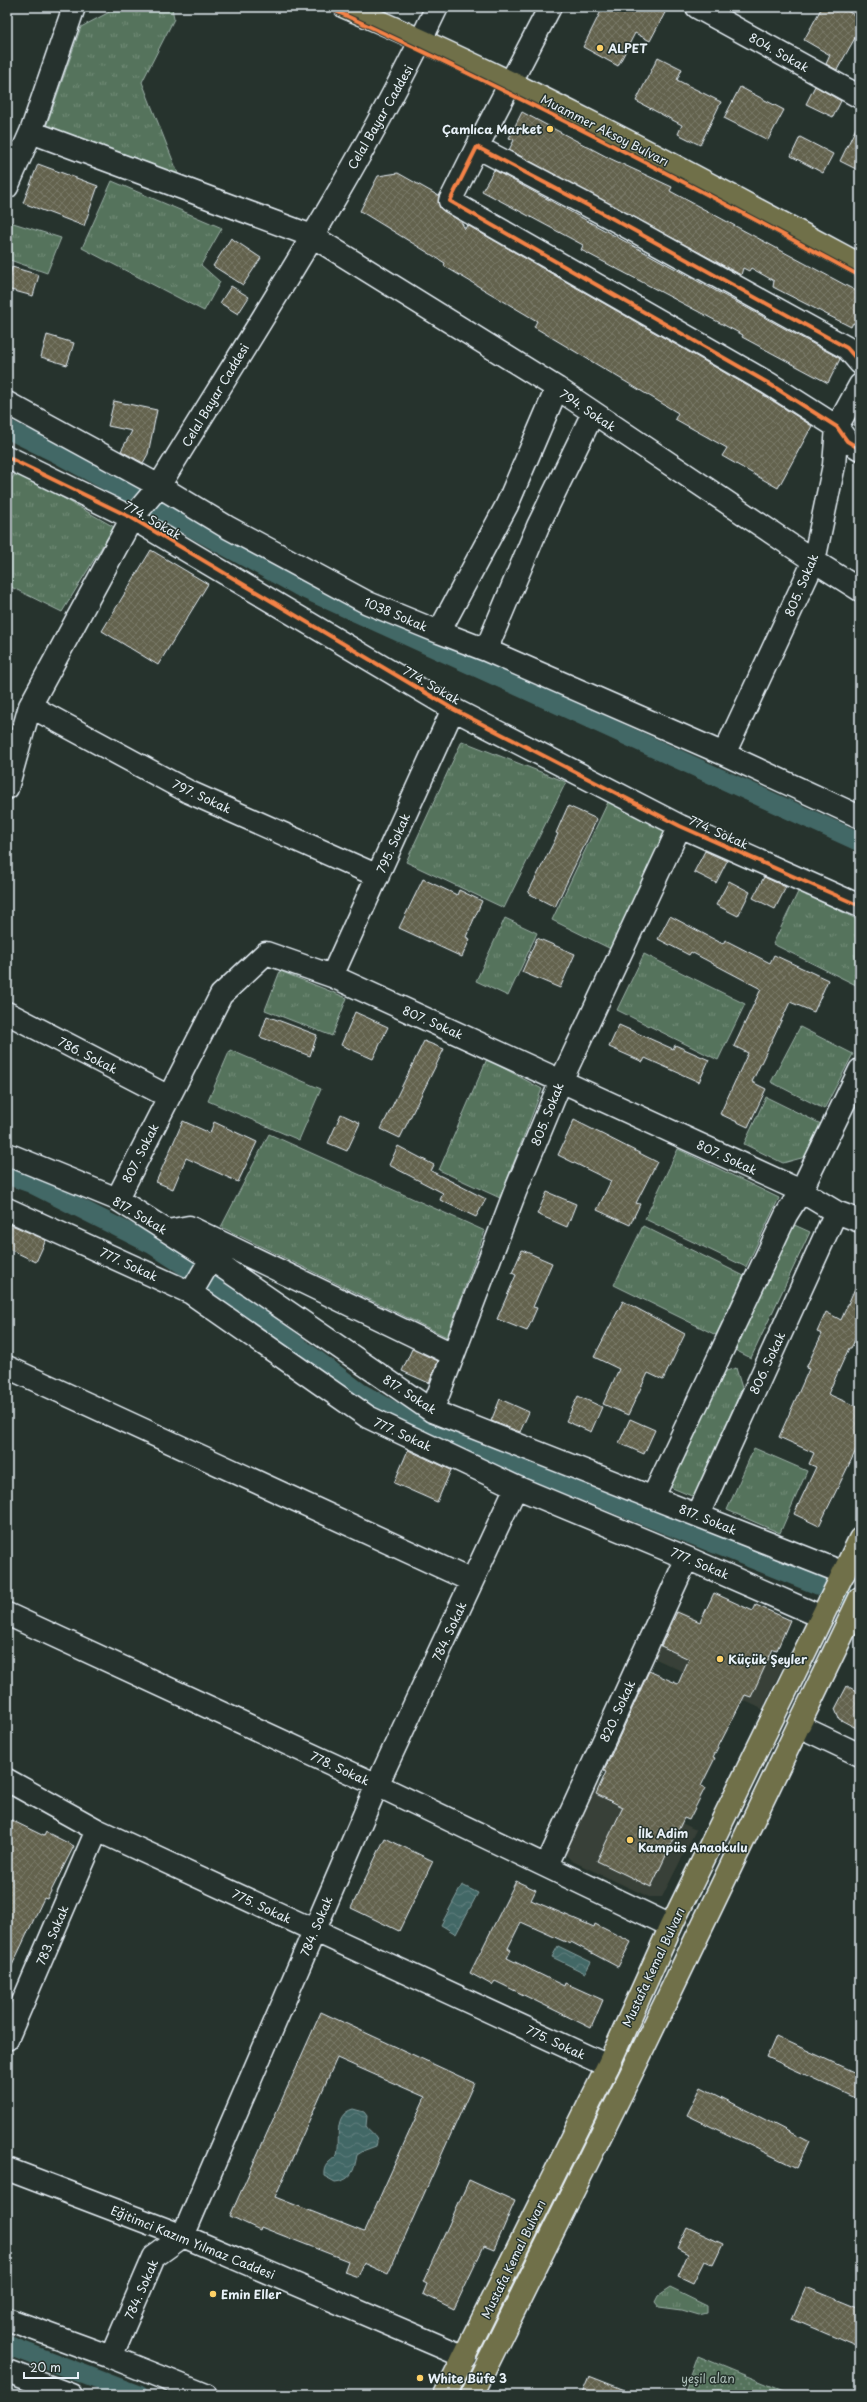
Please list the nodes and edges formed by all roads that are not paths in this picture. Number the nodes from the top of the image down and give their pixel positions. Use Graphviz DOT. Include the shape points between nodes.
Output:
graph roads {
  1 [pos="74,7"];
  2 [pos="345,7"];
  3 [pos="438,7"];
  4 [pos="550,7"];
  5 [pos="697,7"];
  6 [pos="422,40"];
  7 [pos="511,82"];
  8 [pos="860,97"];
  9 [pos="31,132"];
  10 [pos="477,146"];
  11 [pos="7,187"];
  12 [pos="312,236"];
  13 [pos="860,265"];
  14 [pos="860,363"];
  15 [pos="860,386"];
  16 [pos="557,388"];
  17 [pos="7,403"];
  18 [pos="593,413"];
  19 [pos="837,427"];
  20 [pos="860,449"];
  21 [pos="7,457"];
  22 [pos="159,486"];
  23 [pos="132,518"];
  24 [pos="814,561"];
  25 [pos="860,590"];
  26 [pos="439,632"];
  27 [pos="486,650"];
  28 [pos="30,706"];
  29 [pos="453,709"];
  30 [pos="724,754"];
  31 [pos="7,788"];
  32 [pos="860,817"];
  33 [pos="680,826"];
  34 [pos="378,876"];
  35 [pos="860,906"];
  36 [pos="332,976"];
  37 [pos="7,1013"];
  38 [pos="860,1070"];
  39 [pos="561,1080"];
  40 [pos="169,1097"];
  41 [pos="7,1154"];
  42 [pos="801,1191"];
  43 [pos="117,1199"];
  44 [pos="7,1209"];
  45 [pos="836,1212"];
  46 [pos="860,1221"];
  47 [pos="167,1231"];
  48 [pos="211,1259"];
  49 [pos="191,1293"];
  50 [pos="452,1354"];
  51 [pos="7,1367"];
  52 [pos="432,1411"];
  53 [pos="516,1488"];
  54 [pos="653,1497"];
  55 [pos="698,1515"];
  56 [pos="860,1539"];
  57 [pos="687,1558"];
  58 [pos="844,1573"];
  59 [pos="472,1581"];
  60 [pos="860,1598"];
  61 [pos="7,1614"];
  62 [pos="822,1617"];
  63 [pos="854,1624"];
  64 [pos="799,1726"];
  65 [pos="860,1755"];
  66 [pos="7,1780"];
  67 [pos="377,1785"];
  68 [pos="97,1830"];
  69 [pos="547,1865"];
  70 [pos="671,1926"];
  71 [pos="315,1930"];
  72 [pos="10,2026"];
  73 [pos="608,2066"];
  74 [pos="7,2169"];
  75 [pos="183,2236"];
  76 [pos="7,2319"];
  77 [pos="111,2357"];
  78 [pos="465,2357"];
  79 [pos="7,2371"];
  80 [pos="70,2395"];
  81 [pos="206,2395"];
  82 [pos="445,2395"];
  83 [pos="472,2395"];
  1 -- 9 [label="street"];
  2 -- 6 [label="main road, Muammer Aksoy Bulvarı"];
  3 -- 6 [label="street, Celal Bayar Caddesi"];
  4 -- 7 [label="street"];
  5 -- 8 [label="street, 804. Sokak"];
  6 -- 7 [label="main road, Muammer Aksoy Bulvarı"];
  6 -- 12 [label="street, Celal Bayar Caddesi"];
  7 -- 10 [label="street"];
  7 -- 13 [label="main road, Muammer Aksoy Bulvarı"];
  9 -- 11 [label="street"];
  9 -- 12 [label="street, 794. Sokak"];
  10 -- 14 [label="street" via="847,348"];
  10 -- 19 [label="street" via="450,201 768,383"];
  12 -- 16 [label="street, 794. Sokak"];
  12 -- 22 [label="street, Celal Bayar Caddesi"];
  15 -- 19 [label="street, 805. Sokak"];
  16 -- 18 [label="street, 794. Sokak"];
  16 -- 26 [label="street, 1038 Sokak" via="507,505"];
  17 -- 22 [label="street, 1038 Sokak"];
  18 -- 24 [label="street, 794. Sokak"];
  18 -- 27 [label="street" via="538,526"];
  19 -- 20 [label="street" via="847,441"];
  19 -- 24 [label="street, 805. Sokak" via="834,465"];
  21 -- 23 [label="street, 774. Sokak"];
  22 -- 23 [label="street, Celal Bayar Caddesi"];
  22 -- 26 [label="street, 1038 Sokak" via="227,527 368,603"];
  23 -- 28 [label="street, Celal Bayar Caddesi"];
  23 -- 29 [label="street, 774. Sokak"];
  24 -- 25 [label="street, 794. Sokak"];
  24 -- 30 [label="street, 805. Sokak"];
  26 -- 27 [label="street"];
  27 -- 30 [label="street"];
  28 -- 31 [label="street, Celal Bayar Caddesi"];
  28 -- 34 [label="street, 797. Sokak" via="190,792"];
  29 -- 33 [label="street, 774. Sokak"];
  29 -- 34 [label="street, 795. Sokak"];
  30 -- 32 [label="street"];
  33 -- 35 [label="street, 774. Sokak"];
  33 -- 39 [label="street, 805. Sokak"];
  34 -- 36 [label="street, 795. Sokak"];
  36 -- 39 [label="street, 807. Sokak"];
  36 -- 40 [label="street, 807. Sokak" via="266,953 221,995"];
  37 -- 40 [label="street, 786. Sokak"];
  38 -- 42 [label="street"];
  39 -- 42 [label="street, 807. Sokak"];
  39 -- 50 [label="street, 805. Sokak"];
  40 -- 43 [label="street, 807. Sokak"];
  41 -- 43 [label="street, 817. Sokak"];
  42 -- 45 [label="street, 807. Sokak"];
  42 -- 54 [label="street" via="786,1215"];
  43 -- 47 [label="street, 817. Sokak"];
  44 -- 49 [label="street, 777. Sokak"];
  45 -- 46 [label="street, 807. Sokak"];
  45 -- 55 [label="street, 806. Sokak"];
  47 -- 48 [label="street, 817. Sokak"];
  47 -- 50 [label="street" via="188,1227"];
  48 -- 49 [label="street"];
  48 -- 52 [label="street, 817. Sokak"];
  49 -- 53 [label="street, 777. Sokak" via="368,1417"];
  50 -- 52 [label="street, 805. Sokak"];
  51 -- 59 [label="street"];
  52 -- 54 [label="street, 817. Sokak"];
  53 -- 57 [label="street, 777. Sokak"];
  53 -- 59 [label="street, 784. Sokak"];
  54 -- 55 [label="street, 817. Sokak"];
  55 -- 58 [label="street, 817. Sokak"];
  56 -- 58 [label="main road, Mustafa Kemal Bulvarı"];
  57 -- 62 [label="street, 777. Sokak"];
  57 -- 69 [label="street, 820. Sokak"];
  58 -- 62 [label="main road, Mustafa Kemal Bulvarı"];
  59 -- 67 [label="street, 784. Sokak"];
  60 -- 63 [label="main road, Mustafa Kemal Bulvarı"];
  61 -- 67 [label="street, 778. Sokak"];
  62 -- 70 [label="main road, Mustafa Kemal Bulvarı"];
  63 -- 64 [label="main road, Mustafa Kemal Bulvarı"];
  64 -- 65 [label="street"];
  64 -- 83 [label="main road, Mustafa Kemal Bulvarı"];
  66 -- 68 [label="street, 775. Sokak"];
  67 -- 69 [label="street, 778. Sokak"];
  67 -- 71 [label="street, 784. Sokak"];
  68 -- 71 [label="street, 775. Sokak"];
  68 -- 72 [label="street, 783. Sokak"];
  69 -- 70 [label="street, 778. Sokak"];
  70 -- 73 [label="main road, Mustafa Kemal Bulvarı"];
  71 -- 73 [label="street, 775. Sokak"];
  71 -- 75 [label="street, 784. Sokak"];
  73 -- 78 [label="main road, Mustafa Kemal Bulvarı"];
  74 -- 75 [label="street, Eğitimci Kazım Yılmaz Caddesi"];
  75 -- 77 [label="street, 784. Sokak" via="154,2257"];
  75 -- 78 [label="street, Eğitimci Kazım Yılmaz Caddesi"];
  76 -- 77 [label="street"];
  77 -- 81 [label="street"];
  78 -- 82 [label="main road, Mustafa Kemal Bulvarı"];
  79 -- 80 [label="street"];
}
